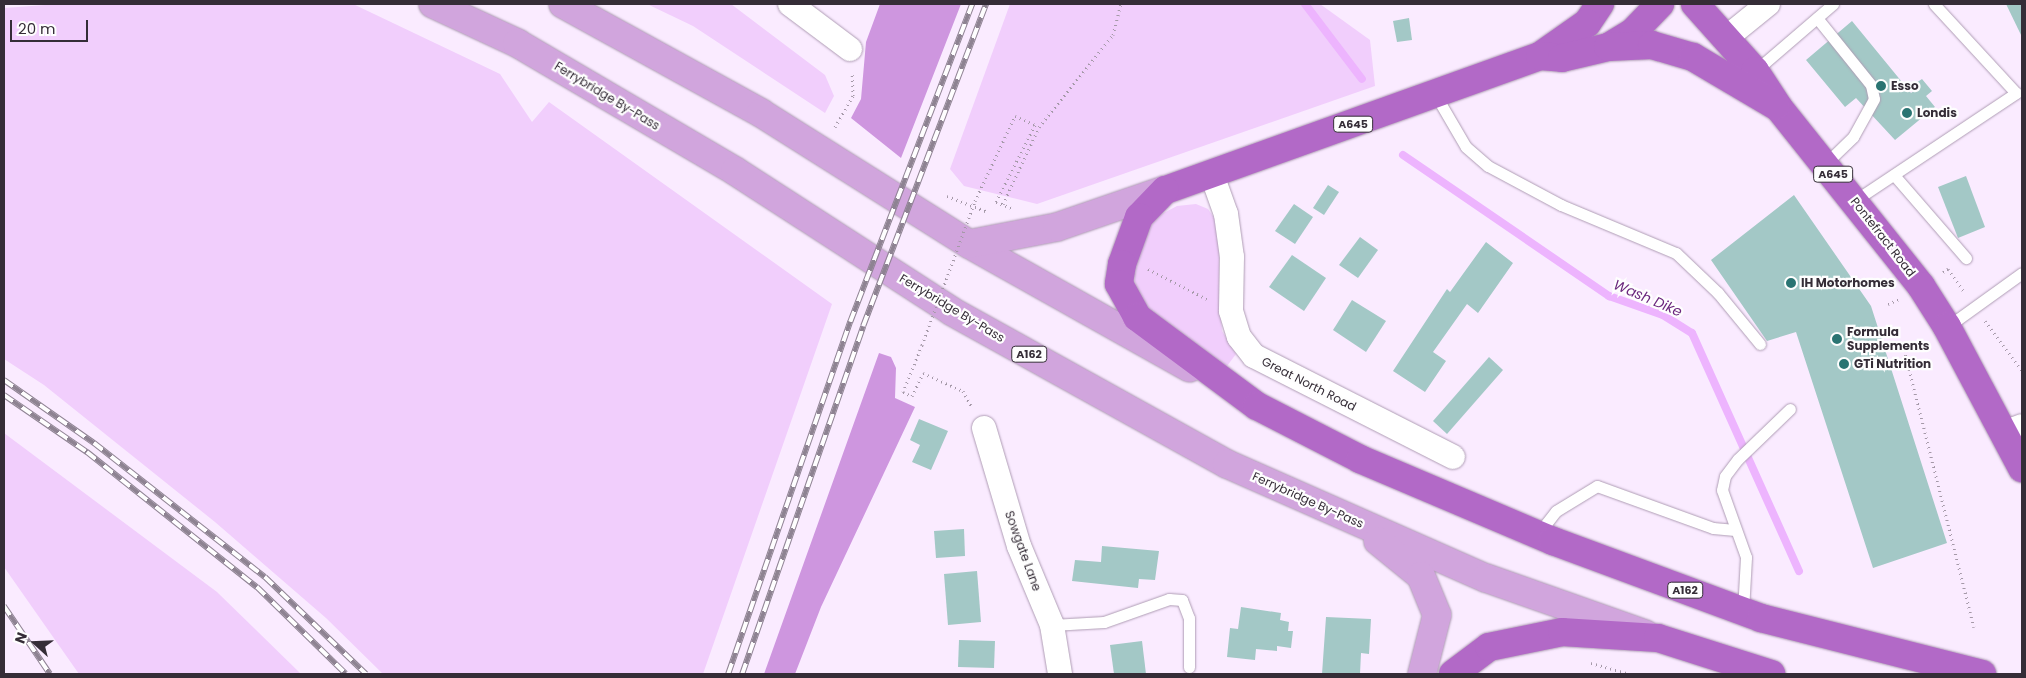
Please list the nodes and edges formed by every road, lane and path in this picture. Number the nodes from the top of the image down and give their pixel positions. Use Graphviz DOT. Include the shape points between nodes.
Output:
graph roads {
  1 [pos="433,4"];
  2 [pos="563,4"];
  3 [pos="790,4"];
  4 [pos="1121,4"];
  5 [pos="1600,4"];
  6 [pos="1660,4"];
  7 [pos="1695,4"];
  8 [pos="1768,4"];
  9 [pos="1833,4"];
  10 [pos="1934,4"];
  11 [pos="1817,18"];
  12 [pos="1726,38"];
  13 [pos="1608,47"];
  14 [pos="850,49"];
  15 [pos="1540,56"];
  16 [pos="1755,71"];
  17 [pos="1435,94"];
  18 [pos="1779,108"];
  19 [pos="843,132"];
  20 [pos="1825,164"];
  21 [pos="1212,175"];
  22 [pos="1894,175"];
  23 [pos="1165,190"];
  24 [pos="944,195"];
  25 [pos="1854,201"];
  26 [pos="1003,204"];
  27 [pos="1019,210"];
  28 [pos="998,213"];
  29 [pos="969,244"];
  30 [pos="1966,258"];
  31 [pos="1143,266"];
  32 [pos="2022,273"];
  33 [pos="1894,302"];
  34 [pos="1888,304"];
  35 [pos="1231,311"];
  36 [pos="1947,327"];
  37 [pos="1909,342"];
  38 [pos="1760,344"];
  39 [pos="1257,406"];
  40 [pos="1790,409"];
  41 [pos="984,428"];
  42 [pos="2013,429"];
  43 [pos="1453,456"];
  44 [pos="2022,468"];
  45 [pos="1351,520"];
  46 [pos="1735,530"];
  47 [pos="1538,535"];
  48 [pos="1743,611"];
  49 [pos="1052,625"];
  50 [pos="1974,627"];
  51 [pos="1658,638"];
  52 [pos="1585,661"];
  53 [pos="1189,667"];
  54 [pos="1060,674"];
  55 [pos="1422,674"];
  56 [pos="1453,674"];
  57 [pos="1630,674"];
  58 [pos="1771,674"];
  59 [pos="1982,674"];
  1 -- 45 [label="main road, Ferrybridge By-Pass / A162" via="517,43 701,152 951,311 1227,464"];
  2 -- 29 [label="main road, A162" via="762,113"];
  3 -- 14 [label="street"];
  4 -- 26 [label="path" via="1113,34 1040,127"];
  5 -- 15 [label="highway, A645" via="1587,23"];
  6 -- 13 [label="highway, A645" via="1633,32"];
  7 -- 12 [label="highway, Pontefract Road / A645"];
  8 -- 12 [label="street"];
  9 -- 11 [label="lane"];
  10 -- 22 [label="lane" via="2016,93"];
  11 -- 16 [label="lane"];
  11 -- 20 [label="lane" via="1871,85 1874,99 1853,136"];
  12 -- 16 [label="highway, Pontefract Road / A645"];
  13 -- 15 [label="highway, A645" via="1562,58"];
  13 -- 18 [label="highway, A645" via="1652,45 1693,57"];
  14 -- 19 [label="path" via="853,96 835,127"];
  15 -- 17 [label="highway, A645"];
  16 -- 18 [label="highway, Pontefract Road / A645"];
  17 -- 21 [label="highway, A645"];
  17 -- 38 [label="lane" via="1466,147 1488,166 1561,205 1676,253 1718,293"];
  18 -- 20 [label="highway, Pontefract Road / A645"];
  20 -- 25 [label="highway, Pontefract Road / A645"];
  21 -- 23 [label="highway, A645"];
  21 -- 35 [label="street, Great North Road" via="1226,214 1232,257"];
  22 -- 25 [label="lane"];
  22 -- 30 [label="lane"];
  23 -- 29 [label="main road" via="1057,227"];
  23 -- 39 [label="highway" via="1139,217 1119,284 1137,317"];
  24 -- 28 [label="path"];
  25 -- 36 [label="highway, Pontefract Road / A645" via="1921,286"];
  26 -- 27 [label="path"];
  26 -- 41 [label="path, bridge" via="996,202 1035,125 1015,116 975,201 903,392 912,396 923,373 964,391"];
  29 -- 39 [label="main road, A162"];
  31 -- 35 [label="path"];
  32 -- 36 [label="lane"];
  33 -- 34 [label="path"];
  35 -- 43 [label="street, Great North Road" via="1240,337 1254,356"];
  36 -- 42 [label="highway, Pontefract Road / A645"];
  37 -- 50 [label="path" via="1903,344"];
  39 -- 47 [label="highway, A162" via="1360,459"];
  40 -- 46 [label="lane" via="1738,459 1725,476 1722,490"];
  41 -- 49 [label="street, Sowgate Lane" via="1019,546"];
  42 -- 44 [label="highway, Pontefract Road / A645"];
  45 -- 51 [label="main road, Ferrybridge By-Pass / A162" via="1486,578"];
  45 -- 55 [label="main road, A162" via="1421,576 1437,615"];
  46 -- 47 [label="lane" via="1713,528 1597,486 1556,511"];
  46 -- 48 [label="lane" via="1746,557"];
  47 -- 48 [label="highway, A162"];
  48 -- 59 [label="highway, A162"];
  49 -- 53 [label="lane" via="1104,622 1169,599 1182,600 1189,618"];
  49 -- 54 [label="street, Sowgate Lane"];
  51 -- 56 [label="highway, A162" via="1591,632 1532,636 1489,647"];
  51 -- 58 [label="highway, A162"];
  52 -- 57 [label="path"];
}
